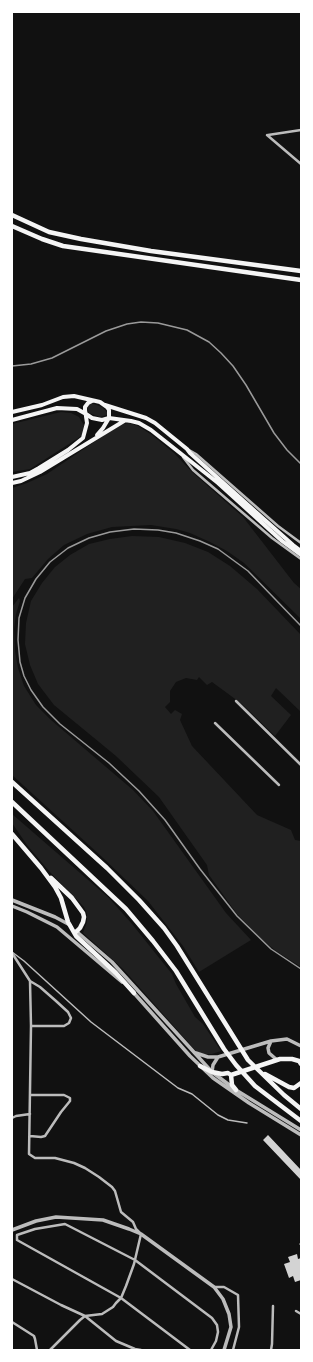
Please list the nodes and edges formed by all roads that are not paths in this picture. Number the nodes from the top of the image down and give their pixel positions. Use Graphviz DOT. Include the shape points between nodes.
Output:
graph roads {
  1 [pos="301,130"];
  2 [pos="301,164"];
  3 [pos="12,215"];
  4 [pos="12,226"];
  5 [pos="301,272"];
  6 [pos="301,280"];
  7 [pos="92,401"];
  8 [pos="105,405"];
  9 [pos="12,412"];
  10 [pos="86,414"];
  11 [pos="109,418"];
  12 [pos="12,420"];
  13 [pos="124,420"];
  14 [pos="93,439"];
  15 [pos="187,449"];
  16 [pos="182,455"];
  17 [pos="12,477"];
  18 [pos="219,482"];
  19 [pos="12,483"];
  20 [pos="301,543"];
  21 [pos="301,551"];
  22 [pos="301,555"];
  23 [pos="301,559"];
  24 [pos="236,701"];
  25 [pos="216,723"];
  26 [pos="301,765"];
  27 [pos="12,782"];
  28 [pos="279,785"];
  29 [pos="12,802"];
  30 [pos="12,807"];
  31 [pos="25,815"];
  32 [pos="12,834"];
  33 [pos="41,868"];
  34 [pos="12,900"];
  35 [pos="12,906"];
  36 [pos="74,930"];
  37 [pos="12,953"];
  38 [pos="30,981"];
  39 [pos="134,993"];
  40 [pos="31,1026"];
  41 [pos="271,1041"];
  42 [pos="301,1046"];
  43 [pos="194,1052"];
  44 [pos="218,1057"];
  45 [pos="277,1060"];
  46 [pos="300,1062"];
  47 [pos="200,1066"];
  48 [pos="212,1072"];
  49 [pos="260,1072"];
  50 [pos="233,1074"];
  51 [pos="212,1078"];
  52 [pos="301,1083"];
  53 [pos="236,1090"];
  54 [pos="30,1095"];
  55 [pos="301,1109"];
  56 [pos="30,1114"];
  57 [pos="12,1118"];
  58 [pos="301,1121"];
  59 [pos="247,1123"];
  60 [pos="301,1130"];
  61 [pos="301,1135"];
  62 [pos="30,1136"];
  63 [pos="12,1230"];
  64 [pos="141,1234"];
  65 [pos="135,1260"];
  66 [pos="12,1279"];
  67 [pos="214,1287"];
  68 [pos="121,1298"];
  69 [pos="273,1306"];
  70 [pos="296,1311"];
  71 [pos="301,1314"];
  72 [pos="85,1316"];
  73 [pos="13,1323"];
  74 [pos="37,1350"];
  75 [pos="50,1350"];
  76 [pos="141,1350"];
  77 [pos="190,1350"];
  78 [pos="211,1350"];
  79 [pos="224,1350"];
  80 [pos="233,1350"];
  81 [pos="271,1350"];
  1 -- 2 [label="street" via="267,135"];
  3 -- 5 [label="main road" via="49,232 81,239"];
  4 -- 6 [label="main road" via="62,246"];
  7 -- 8 [label="main road"];
  7 -- 9 [label="main road" via="74,396 59,398"];
  7 -- 10 [label="main road" via="85,407"];
  8 -- 11 [label="main road" via="109,410"];
  8 -- 15 [label="main road" via="146,418"];
  10 -- 11 [label="main road" via="99,420"];
  10 -- 12 [label="main road" via="77,410 57,408"];
  10 -- 17 [label="main road" via="87,428 83,438 39,468"];
  11 -- 13 [label="main road"];
  11 -- 14 [label="main road"];
  13 -- 14 [label="main road"];
  13 -- 16 [label="main road" via="140,423"];
  14 -- 19 [label="main road" via="40,472"];
  15 -- 18 [label="main road"];
  15 -- 20 [label="street"];
  16 -- 18 [label="main road"];
  16 -- 23 [label="street" via="199,475 272,538"];
  18 -- 21 [label="main road"];
  18 -- 22 [label="main road" via="282,541"];
  24 -- 26 [label="street"];
  25 -- 28 [label="street"];
  27 -- 49 [label="main road" via="107,868 154,917 176,946 248,1060"];
  29 -- 31 [label="main road"];
  30 -- 31 [label="main road"];
  31 -- 58 [label="main road" via="126,909 176,971 224,1049 246,1077"];
  32 -- 33 [label="main road"];
  33 -- 36 [label="main road" via="83,912 82,925"];
  33 -- 39 [label="main road" via="61,898 68,922 76,936"];
  34 -- 36 [label="street" via="60,920"];
  35 -- 39 [label="street" via="57,927"];
  36 -- 43 [label="street" via="112,962"];
  37 -- 38 [label="street"];
  37 -- 59 [label="lane" via="91,1022 178,1088 192,1094 218,1115 228,1120"];
  38 -- 40 [label="street"];
  38 -- 40 [label="street" via="68,1012 71,1018 64,1026"];
  39 -- 47 [label="street"];
  40 -- 54 [label="street"];
  41 -- 42 [label="street" via="287,1039"];
  41 -- 44 [label="street"];
  41 -- 45 [label="street" via="269,1053"];
  43 -- 44 [label="street" via="202,1056"];
  43 -- 48 [label="street"];
  44 -- 48 [label="street" via="212,1066"];
  45 -- 46 [label="main road" via="287,1058"];
  45 -- 50 [label="main road"];
  47 -- 48 [label="main road"];
  47 -- 51 [label="street"];
  48 -- 50 [label="main road"];
  48 -- 51 [label="street"];
  48 -- 53 [label="street"];
  49 -- 52 [label="main road" via="289,1087 294,1088"];
  49 -- 55 [label="main road"];
  50 -- 53 [label="main road" via="232,1085"];
  51 -- 61 [label="street"];
  53 -- 60 [label="street"];
  54 -- 56 [label="street"];
  54 -- 62 [label="street" via="64,1095 70,1098 70,1101 45,1136"];
  56 -- 57 [label="street"];
  56 -- 62 [label="street"];
  62 -- 64 [label="street" via="29,1154 32,1157 55,1158 74,1163 86,1168 115,1191 121,1212 133,1222"];
  63 -- 64 [label="street" via="56,1217 103,1220"];
  64 -- 65 [label="street"];
  64 -- 67 [label="street"];
  65 -- 68 [label="street"];
  65 -- 68 [label="street" via="64,1224 17,1235 17,1240"];
  65 -- 78 [label="street" via="212,1318 218,1332"];
  66 -- 72 [label="street"];
  67 -- 79 [label="street" via="223,1299 229,1314 230,1327"];
  67 -- 80 [label="street" via="224,1287 238,1295 239,1327"];
  68 -- 72 [label="street" via="107,1311"];
  68 -- 77 [label="street"];
  69 -- 81 [label="street"];
  70 -- 71 [label="street"];
  72 -- 75 [label="street"];
  72 -- 76 [label="street" via="116,1341"];
  73 -- 74 [label="street" via="34,1336"];
}
